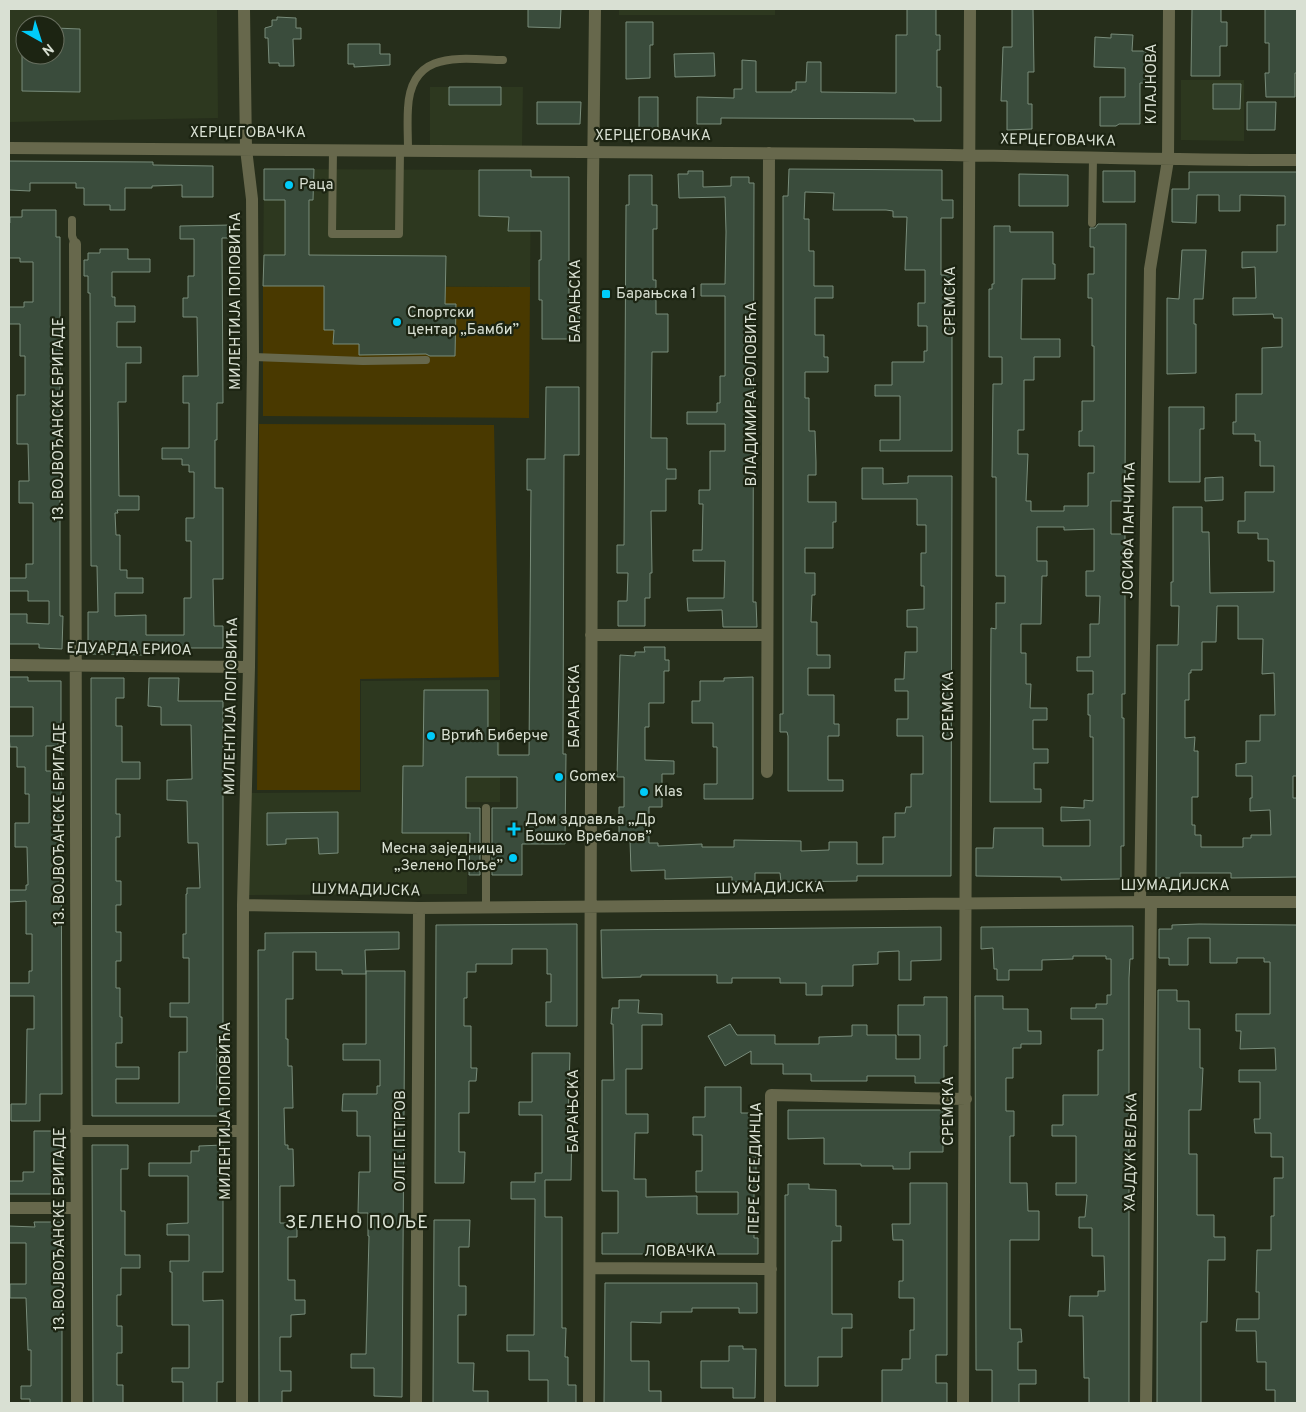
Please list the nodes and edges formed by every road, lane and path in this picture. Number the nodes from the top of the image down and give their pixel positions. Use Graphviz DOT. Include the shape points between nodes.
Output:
graph roads {
  1 [pos="244,9"];
  2 [pos="595,9"];
  3 [pos="970,9"];
  4 [pos="1169,9"];
  5 [pos="503,60"];
  6 [pos="9,148"];
  7 [pos="246,149"];
  8 [pos="333,150"];
  9 [pos="404,151"];
  10 [pos="593,152"];
  11 [pos="769,153"];
  12 [pos="968,155"];
  13 [pos="1093,158"];
  14 [pos="1168,160"];
  15 [pos="1297,160"];
  16 [pos="72,220"];
  17 [pos="1092,223"];
  18 [pos="75,244"];
  19 [pos="253,357"];
  20 [pos="426,360"];
  21 [pos="592,635"];
  22 [pos="767,635"];
  23 [pos="9,665"];
  24 [pos="76,666"];
  25 [pos="249,667"];
  26 [pos="767,772"];
  27 [pos="486,808"];
  28 [pos="1146,902"];
  29 [pos="1297,902"];
  30 [pos="964,903"];
  31 [pos="244,905"];
  32 [pos="590,907"];
  33 [pos="419,908"];
  34 [pos="486,908"];
  35 [pos="966,1098"];
  36 [pos="76,1131"];
  37 [pos="242,1131"];
  38 [pos="9,1208"];
  39 [pos="76,1208"];
  40 [pos="590,1268"];
  41 [pos="771,1269"];
  42 [pos="77,1403"];
  43 [pos="242,1403"];
  44 [pos="416,1403"];
  45 [pos="589,1403"];
  46 [pos="770,1403"];
  47 [pos="963,1403"];
  48 [pos="1146,1403"];
  1 -- 7 [label="street, МИЛЕНТИЈА ПОПОВИЋА"];
  2 -- 10 [label="street, БАРАЊСКА"];
  3 -- 12 [label="street, СРЕМСКА"];
  4 -- 14 [label="street, КЛАЈНОВА"];
  5 -- 9 [label="lane" via="443,60 418,73 411,88"];
  6 -- 7 [label="street, ХЕРЦЕГОВАЧКА"];
  7 -- 8 [label="street, ХЕРЦЕГОВАЧКА"];
  7 -- 19 [label="street, МИЛЕНТИЈА ПОПОВИЋА" via="252,199"];
  8 -- 9 [label="street, ХЕРЦЕГОВАЧКА"];
  8 -- 9 [label="lane" via="332,234 399,234"];
  9 -- 10 [label="street, ХЕРЦЕГОВАЧКА"];
  10 -- 11 [label="street, ХЕРЦЕГОВАЧКА"];
  10 -- 21 [label="street, БАРАЊСКА"];
  11 -- 12 [label="street, ХЕРЦЕГОВАЧКА"];
  11 -- 22 [label="street, ВЛАДИМИРА РОЛОВИЋА"];
  12 -- 13 [label="street, ХЕРЦЕГОВАЧКА"];
  12 -- 30 [label="street, СРЕМСКА"];
  13 -- 14 [label="street, ХЕРЦЕГОВАЧКА"];
  13 -- 17 [label="lane"];
  14 -- 15 [label="street, ХЕРЦЕГОВАЧКА"];
  14 -- 28 [label="street, ЈОСИФА ПАНЧИЋА" via="1150,269"];
  16 -- 18 [label="lane"];
  18 -- 24 [label="street, 13. ВОЈВОЂАНСКЕ БРИГАДЕ"];
  19 -- 20 [label="lane"];
  19 -- 25 [label="street, МИЛЕНТИЈА ПОПОВИЋА"];
  21 -- 22 [label="street"];
  21 -- 32 [label="street, БАРАЊСКА"];
  22 -- 26 [label="street, ВЛАДИМИРА РОЛОВИЋА"];
  23 -- 24 [label="street, ЕДУАРДА ЕРИОА"];
  24 -- 25 [label="street, ЕДУАРДА ЕРИОА"];
  24 -- 36 [label="street, 13. ВОЈВОЂАНСКЕ БРИГАДЕ"];
  25 -- 31 [label="street, МИЛЕНТИЈА ПОПОВИЋА"];
  27 -- 34 [label="lane"];
  28 -- 29 [label="street, ШУМАДИЈСКА"];
  28 -- 30 [label="street, ШУМАДИЈСКА"];
  28 -- 48 [label="street, ХАЈДУК ВЕЉКА"];
  30 -- 32 [label="street, ШУМАДИЈСКА"];
  30 -- 35 [label="street, СРЕМСКА"];
  31 -- 33 [label="street, ШУМАДИЈСКА"];
  31 -- 37 [label="street, МИЛЕНТИЈА ПОПОВИЋА"];
  32 -- 34 [label="street, ШУМАДИЈСКА"];
  32 -- 40 [label="street, БАРАЊСКА"];
  33 -- 34 [label="street, ШУМАДИЈСКА"];
  33 -- 44 [label="street, ОЛГЕ ПЕТРОВ"];
  35 -- 41 [label="street, ПЕРЕ СЕГЕДИНЦА" via="771,1095"];
  35 -- 47 [label="street, СРЕМСКА"];
  36 -- 37 [label="street"];
  36 -- 39 [label="street, 13. ВОЈВОЂАНСКЕ БРИГАДЕ"];
  37 -- 43 [label="street, МИЛЕНТИЈА ПОПОВИЋА"];
  38 -- 39 [label="street"];
  39 -- 42 [label="street, 13. ВОЈВОЂАНСКЕ БРИГАДЕ"];
  40 -- 41 [label="street, ЛОВАЧКА"];
  40 -- 45 [label="street, БАРАЊСКА"];
  41 -- 46 [label="street, ПЕРЕ СЕГЕДИНЦА"];
}
